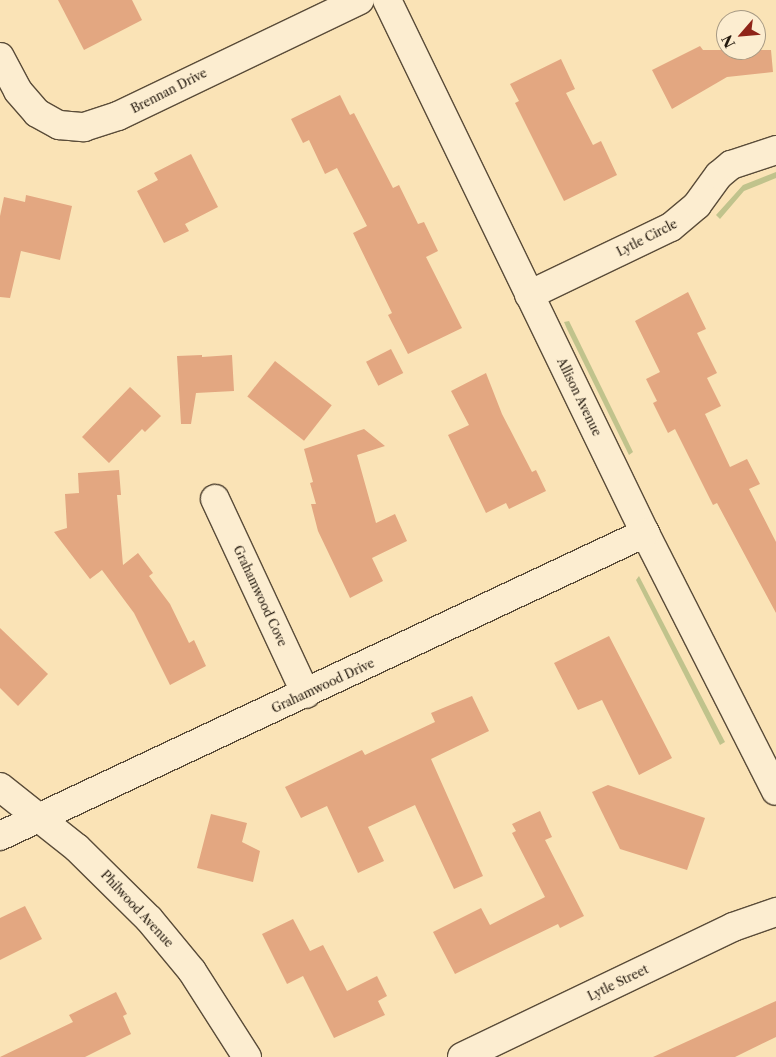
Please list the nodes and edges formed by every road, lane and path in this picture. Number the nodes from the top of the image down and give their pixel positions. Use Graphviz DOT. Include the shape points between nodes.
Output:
graph roads {
  1 [pos="360,0"];
  2 [pos="387,0"];
  3 [pos="0,57"];
  4 [pos="776,150"];
  5 [pos="529,295"];
  6 [pos="215,499"];
  7 [pos="645,533"];
  8 [pos="306,694"];
  9 [pos="0,786"];
  10 [pos="776,791"];
  11 [pos="38,816"];
  12 [pos="0,836"];
  13 [pos="776,912"];
  14 [pos="247,1057"];
  15 [pos="462,1057"];
  1 -- 3 [label="street, Brennan Drive" via="118,116 84,127 59,125 37,113 18,92"];
  2 -- 5 [label="street, Allison Avenue"];
  4 -- 5 [label="street, Lytle Circle" via="731,165 719,175 697,205 672,227"];
  5 -- 7 [label="street, Allison Avenue"];
  6 -- 8 [label="street, Grahamwood Cove"];
  7 -- 8 [label="street, Grahamwood Drive"];
  7 -- 10 [label="street, Allison Avenue"];
  8 -- 11 [label="street, Grahamwood Drive"];
  9 -- 11 [label="street, Philwood Avenue"];
  11 -- 12 [label="street, Grahamwood Drive"];
  11 -- 14 [label="street, Philwood Avenue" via="120,889 161,933 192,971"];
  13 -- 15 [label="street, Lytle Street" via="733,927"];
}
